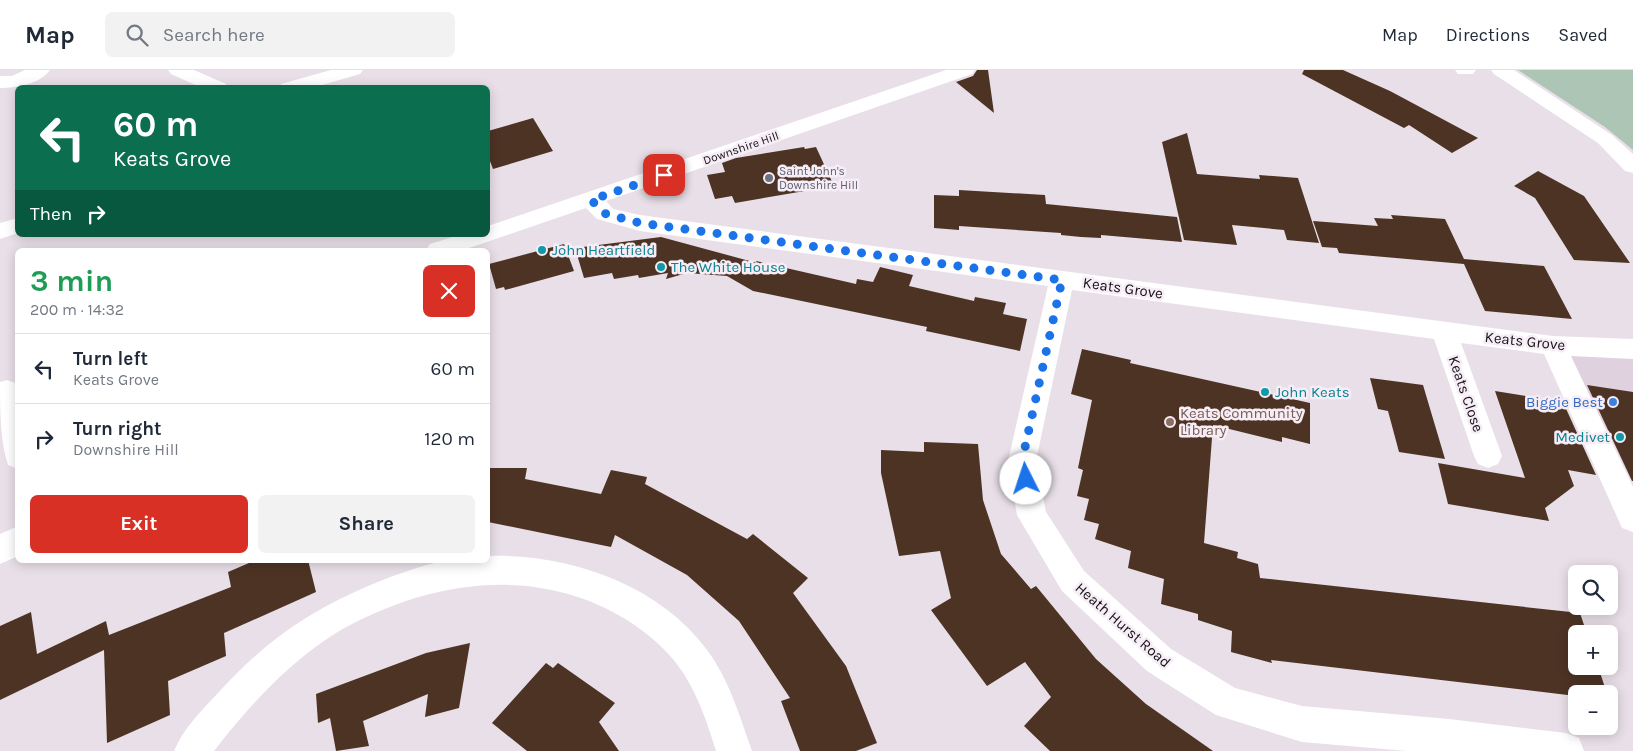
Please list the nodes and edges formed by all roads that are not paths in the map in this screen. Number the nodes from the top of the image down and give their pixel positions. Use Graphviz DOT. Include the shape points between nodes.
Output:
graph roads {
  1 [pos="40,70"];
  2 [pos="178,70"];
  3 [pos="353,70"];
  4 [pos="965,70"];
  5 [pos="1501,70"];
  6 [pos="11,85"];
  7 [pos="212,85"];
  8 [pos="299,85"];
  9 [pos="1537,95"];
  10 [pos="1517,103"];
  11 [pos="1633,166"];
  12 [pos="591,200"];
  13 [pos="15,226"];
  14 [pos="0,231"];
  15 [pos="490,233"];
  16 [pos="477,237"];
  17 [pos="444,248"];
  18 [pos="1062,280"];
  19 [pos="1444,332"];
  20 [pos="1553,346"];
  21 [pos="1633,349"];
  22 [pos="8,390"];
  23 [pos="15,437"];
  24 [pos="1488,456"];
  25 [pos="1633,519"];
  26 [pos="15,541"];
  27 [pos="0,550"];
  28 [pos="192,751"];
  29 [pos="734,751"];
  30 [pos="1566,751"];
  1 -- 6 [label="street"];
  2 -- 7 [label="street"];
  3 -- 8 [label="street"];
  4 -- 12 [label="street, Downshire Hill"];
  5 -- 9 [label="street"];
  9 -- 10 [label="street"];
  9 -- 11 [label="street" via="1605,139"];
  12 -- 15 [label="street, Downshire Hill"];
  12 -- 18 [label="street, Keats Grove" via="606,214 640,223"];
  13 -- 14 [label="street"];
  16 -- 17 [label="street, Downshire Hill"];
  18 -- 19 [label="street, Keats Grove"];
  18 -- 30 [label="street, Heath Hurst Road" via="1022,461 1032,515 1073,582 1159,660 1228,703 1302,724"];
  19 -- 20 [label="street, Keats Grove"];
  19 -- 24 [label="street, Keats Close"];
  20 -- 21 [label="street, Keats Grove"];
  20 -- 25 [label="street"];
  22 -- 23 [label="street"];
  26 -- 27 [label="street"];
  28 -- 29 [label="street" via="254,681 324,623 375,599 433,579 470,572 528,572 563,577 610,593 664,627 695,662 720,710"];
}
